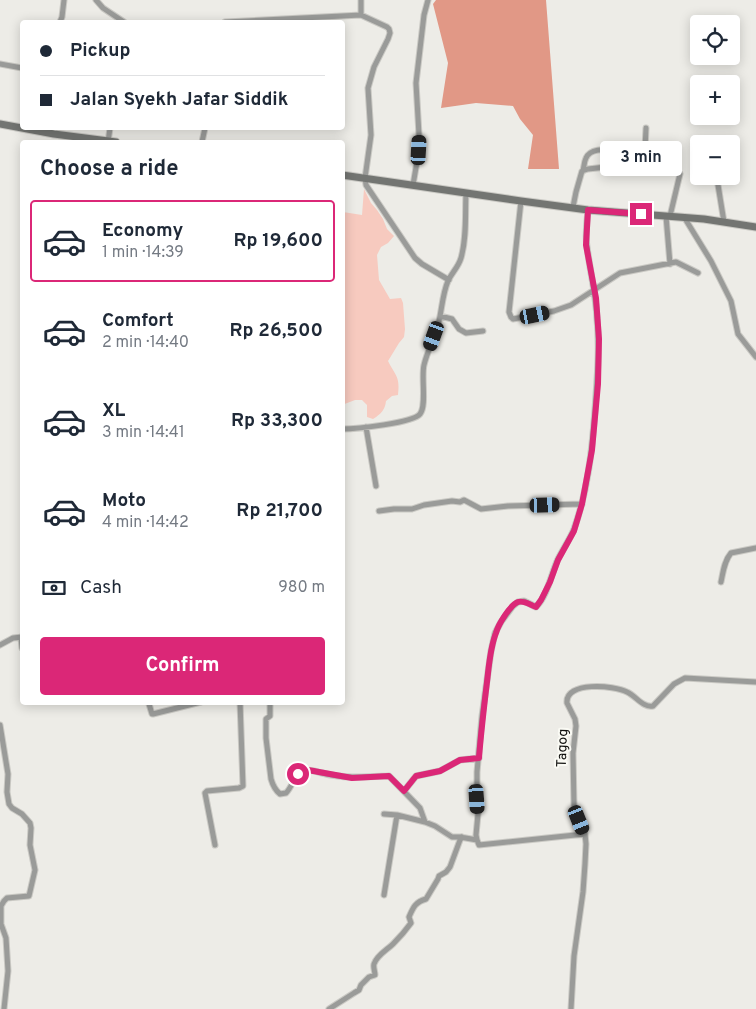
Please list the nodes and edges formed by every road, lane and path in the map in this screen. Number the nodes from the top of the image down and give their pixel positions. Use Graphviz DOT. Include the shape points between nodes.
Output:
graph roads {
  1 [pos="64,0"];
  2 [pos="96,0"];
  3 [pos="361,0"];
  4 [pos="428,0"];
  5 [pos="361,14"];
  6 [pos="61,20"];
  7 [pos="121,20"];
  8 [pos="259,20"];
  9 [pos="0,64"];
  10 [pos="20,68"];
  11 [pos="0,124"];
  12 [pos="20,127"];
  13 [pos="646,128"];
  14 [pos="55,131"];
  15 [pos="102,140"];
  16 [pos="613,152"];
  17 [pos="582,171"];
  18 [pos="680,174"];
  19 [pos="345,175"];
  20 [pos="365,178"];
  21 [pos="413,185"];
  22 [pos="718,185"];
  23 [pos="466,193"];
  24 [pos="521,201"];
  25 [pos="573,208"];
  26 [pos="588,210"];
  27 [pos="668,216"];
  28 [pos="684,217"];
  29 [pos="724,222"];
  30 [pos="756,227"];
  31 [pos="670,264"];
  32 [pos="698,273"];
  33 [pos="448,280"];
  34 [pos="594,290"];
  35 [pos="440,316"];
  36 [pos="483,331"];
  37 [pos="756,357"];
  38 [pos="366,427"];
  39 [pos="345,429"];
  40 [pos="376,486"];
  41 [pos="582,504"];
  42 [pos="379,511"];
  43 [pos="756,548"];
  44 [pos="721,582"];
  45 [pos="20,638"];
  46 [pos="0,645"];
  47 [pos="756,682"];
  48 [pos="149,705"];
  49 [pos="189,705"];
  50 [pos="240,705"];
  51 [pos="270,705"];
  52 [pos="0,725"];
  53 [pos="479,758"];
  54 [pos="404,791"];
  55 [pos="384,814"];
  56 [pos="397,815"];
  57 [pos="425,822"];
  58 [pos="585,834"];
  59 [pos="462,838"];
  60 [pos="477,840"];
  61 [pos="215,845"];
  62 [pos="384,895"];
  63 [pos="1,930"];
  64 [pos="4,1009"];
  65 [pos="329,1009"];
  66 [pos="571,1009"];
  1 -- 6 [label="street"];
  2 -- 7 [label="street"];
  3 -- 5 [label="street"];
  4 -- 21 [label="street" via="416,83 419,150"];
  5 -- 8 [label="street"];
  5 -- 20 [label="street" via="387,27 390,33 368,84 371,135"];
  9 -- 10 [label="street"];
  11 -- 12 [label="main road"];
  13 -- 16 [label="street" via="645,149"];
  14 -- 15 [label="main road"];
  16 -- 17 [label="street" via="606,167"];
  16 -- 17 [label="street" via="600,150 586,156"];
  17 -- 25 [label="street"];
  18 -- 27 [label="street"];
  19 -- 20 [label="main road"];
  20 -- 21 [label="main road"];
  20 -- 33 [label="street" via="368,189 416,258"];
  21 -- 23 [label="main road"];
  22 -- 29 [label="street"];
  23 -- 24 [label="main road"];
  23 -- 33 [label="street" via="463,249 459,265"];
  24 -- 25 [label="main road"];
  24 -- 34 [label="street" via="511,317 516,319 561,309"];
  25 -- 26 [label="main road"];
  26 -- 27 [label="main road"];
  26 -- 34 [label="street" via="586,245"];
  27 -- 28 [label="main road"];
  27 -- 31 [label="street"];
  28 -- 29 [label="main road"];
  28 -- 37 [label="street" via="712,261 731,302 738,334"];
  29 -- 30 [label="main road"];
  31 -- 32 [label="street" via="676,262"];
  31 -- 34 [label="street" via="618,274"];
  33 -- 35 [label="street"];
  34 -- 41 [label="street" via="599,339 598,384 592,450"];
  35 -- 36 [label="street" via="451,319 466,333"];
  35 -- 38 [label="street" via="424,365 422,412 415,418"];
  38 -- 39 [label="street"];
  38 -- 40 [label="street"];
  41 -- 42 [label="street" via="481,509 463,500"];
  41 -- 53 [label="street" via="574,531 538,605 534,607 524,601 518,602 495,633"];
  43 -- 44 [label="street" via="729,555"];
  45 -- 46 [label="street"];
  47 -- 58 [label="street, Tagog" via="685,678 651,707 626,691 612,688 585,687 568,694 566,700 576,726 574,805"];
  48 -- 49 [label="street" via="153,714"];
  50 -- 61 [label="street" via="243,786 205,793"];
  51 -- 54 [label="street" via="266,738 272,785 278,792 286,793 298,774 308,770 352,778 389,776"];
  52 -- 63 [label="street" via="9,804 31,826 30,846 35,867 28,896 7,898 2,903"];
  53 -- 54 [label="street" via="460,760 440,771 416,776"];
  53 -- 60 [label="street"];
  54 -- 57 [label="street" via="420,808"];
  55 -- 56 [label="street"];
  56 -- 57 [label="street"];
  56 -- 62 [label="street"];
  57 -- 59 [label="street" via="452,837"];
  58 -- 60 [label="street" via="479,845"];
  58 -- 66 [label="street, Tagog" via="586,864"];
  59 -- 60 [label="street"];
  59 -- 65 [label="street" via="450,867 439,876 426,899 414,906 409,917 411,923 377,959 375,976 369,977 359,990"];
  63 -- 64 [label="street" via="6,938 8,971"];
}
